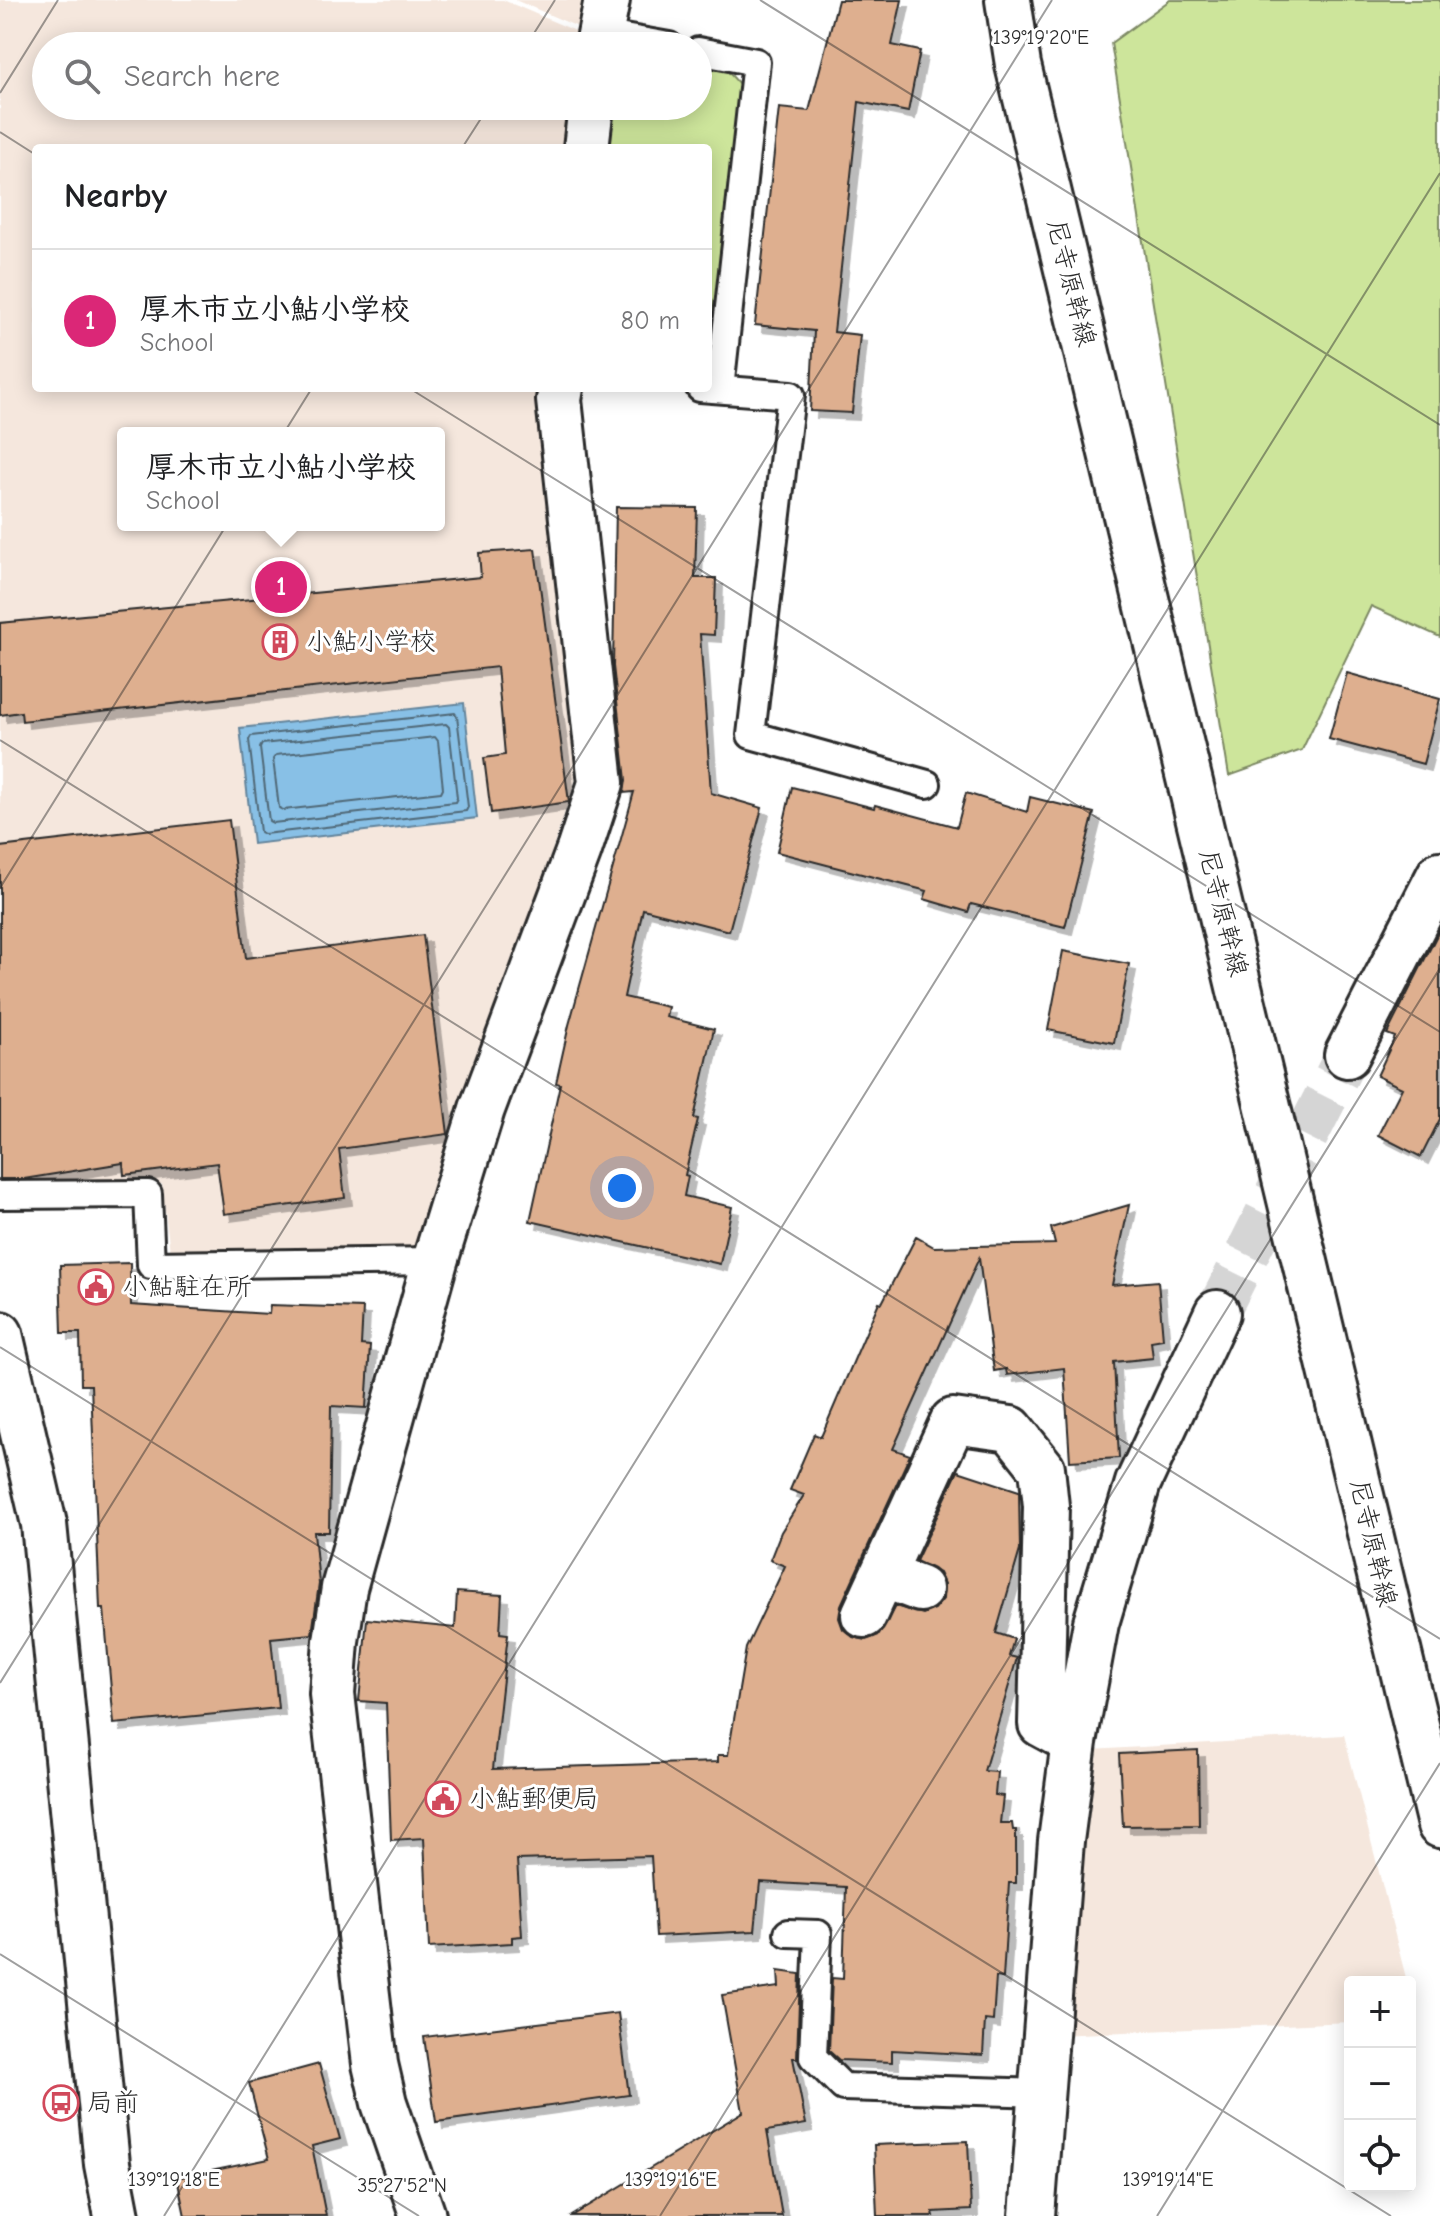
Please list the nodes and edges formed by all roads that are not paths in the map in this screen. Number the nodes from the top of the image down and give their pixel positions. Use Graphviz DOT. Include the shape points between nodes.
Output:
graph roads {
  1 [pos="1008,0"];
  2 [pos="712,54"];
  3 [pos="589,120"];
  4 [pos="586,144"];
  5 [pos="712,377"];
  6 [pos="712,389"];
  7 [pos="560,392"];
  8 [pos="927,784"];
  9 [pos="1440,874"];
  10 [pos="1347,1055"];
  11 [pos="0,1195"];
  12 [pos="435,1261"];
  13 [pos="1217,1313"];
  14 [pos="0,1334"];
  15 [pos="864,1615"];
  16 [pos="1074,1742"];
  17 [pos="1440,1825"];
  18 [pos="788,1933"];
  19 [pos="1042,2093"];
  20 [pos="117,2216"];
  21 [pos="423,2216"];
  22 [pos="1032,2216"];
  1 -- 17 [label="street, 尼寺原幹線" via="1018,65"];
  2 -- 5 [label="lane" via="766,64"];
  3 -- 4 [label="street"];
  6 -- 8 [label="lane" via="791,395 751,735"];
  7 -- 12 [label="street" via="601,783 482,1109"];
  9 -- 10 [label="street"];
  11 -- 12 [label="lane" via="148,1194 151,1265"];
  12 -- 21 [label="street" via="344,1588 332,1694 375,2064"];
  13 -- 16 [label="street" via="1138,1483 1096,1623"];
  14 -- 20 [label="street" via="44,1524 107,2164"];
  15 -- 16 [label="street" via="902,1582 953,1421 1011,1429 1042,1468 1046,1506 1041,1724"];
  16 -- 19 [label="street"];
  18 -- 19 [label="lane" via="818,1924 813,2057 843,2087"];
  19 -- 22 [label="street"];
}
